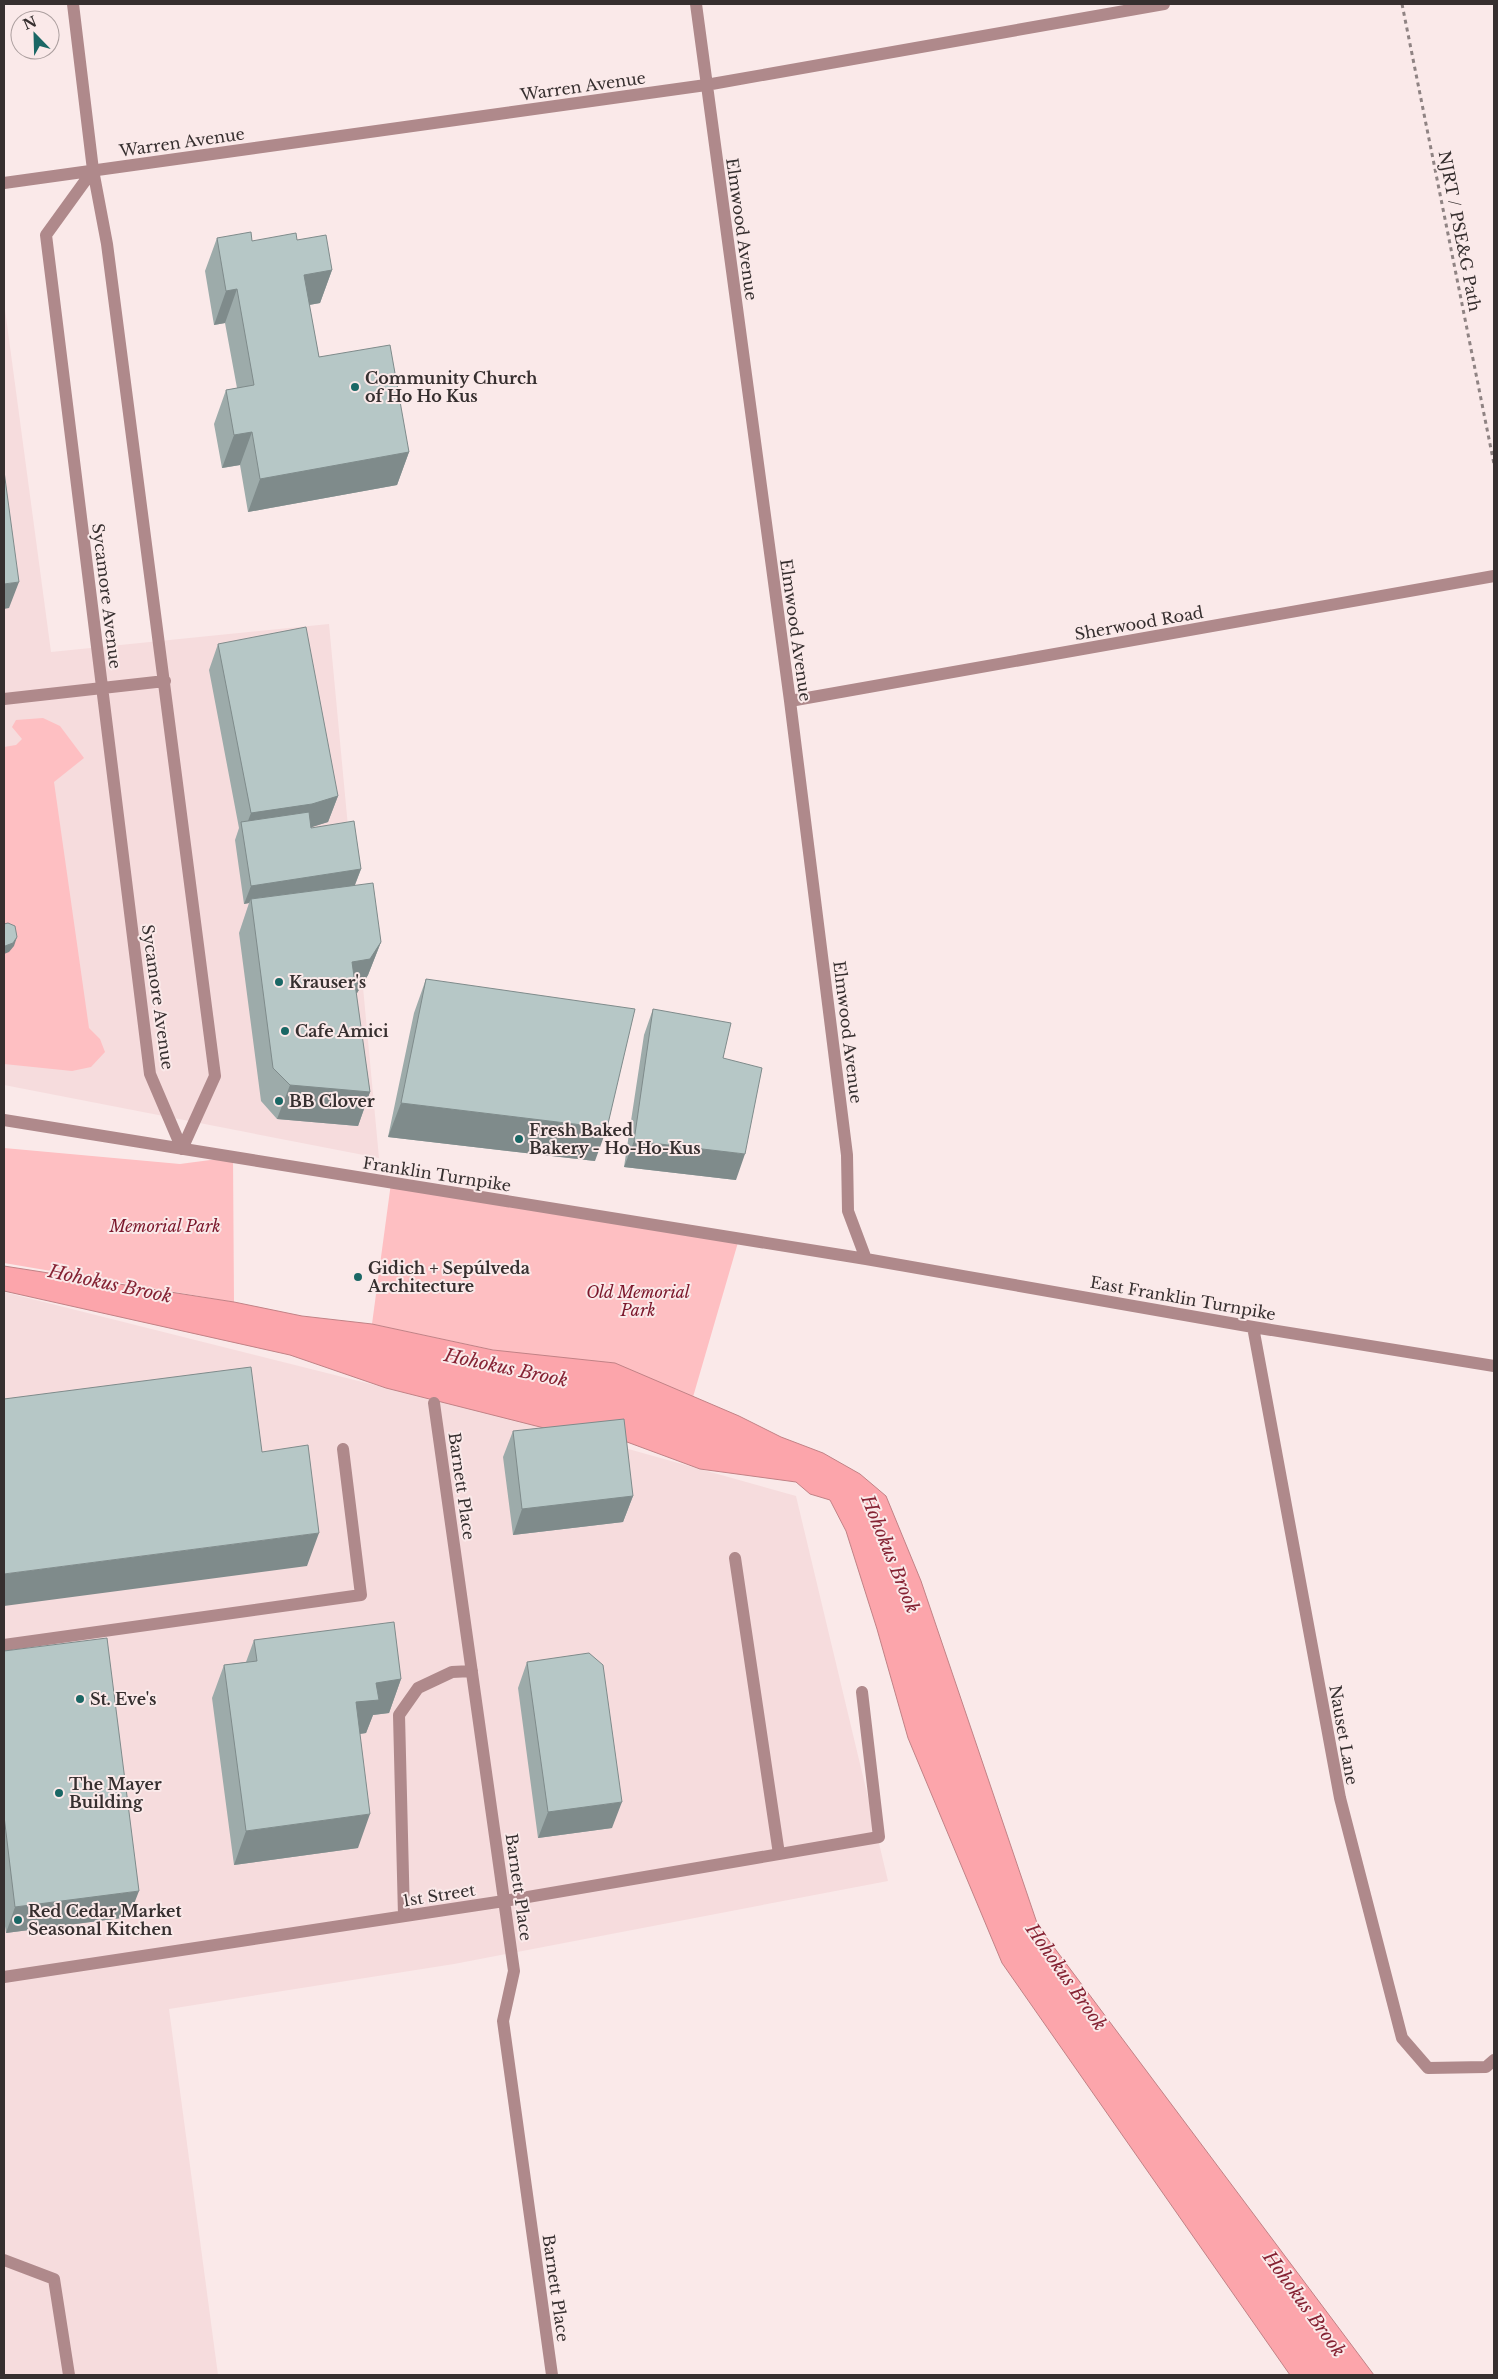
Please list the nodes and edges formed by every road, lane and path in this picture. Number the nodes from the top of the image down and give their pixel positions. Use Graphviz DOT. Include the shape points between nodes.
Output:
graph roads {
  1 [pos="73,4"];
  2 [pos="696,4"];
  3 [pos="1164,4"];
  4 [pos="1402,4"];
  5 [pos="1144,6"];
  6 [pos="706,85"];
  7 [pos="93,170"];
  8 [pos="4,183"];
  9 [pos="1494,464"];
  10 [pos="1494,576"];
  11 [pos="165,681"];
  12 [pos="102,688"];
  13 [pos="4,699"];
  14 [pos="790,701"];
  15 [pos="4,1120"];
  16 [pos="182,1149"];
  17 [pos="866,1259"];
  18 [pos="1253,1327"];
  19 [pos="1494,1366"];
  20 [pos="434,1404"];
  21 [pos="343,1449"];
  22 [pos="735,1558"];
  23 [pos="4,1645"];
  24 [pos="472,1671"];
  25 [pos="862,1692"];
  26 [pos="779,1854"];
  27 [pos="504,1901"];
  28 [pos="404,1916"];
  29 [pos="4,1977"];
  30 [pos="1494,2060"];
  31 [pos="4,2260"];
  32 [pos="69,2375"];
  33 [pos="552,2375"];
  1 -- 7 [label="street"];
  2 -- 6 [label="street, Elmwood Avenue"];
  3 -- 5 [label="street, Warren Avenue"];
  4 -- 9 [label="path, NJRT / PSE&G Path"];
  5 -- 6 [label="street, Warren Avenue"];
  6 -- 7 [label="street, Warren Avenue"];
  6 -- 14 [label="street, Elmwood Avenue"];
  7 -- 8 [label="street, Warren Avenue"];
  7 -- 11 [label="street" via="104,225"];
  7 -- 12 [label="street, Sycamore Avenue" via="46,234"];
  10 -- 14 [label="street, Sherwood Road"];
  11 -- 12 [label="street"];
  11 -- 16 [label="street" via="215,1076"];
  12 -- 13 [label="street"];
  12 -- 16 [label="street, Sycamore Avenue" via="150,1074"];
  14 -- 17 [label="street, Elmwood Avenue" via="847,1155 848,1211"];
  15 -- 16 [label="street, Franklin Turnpike"];
  16 -- 17 [label="street, Franklin Turnpike"];
  17 -- 18 [label="street, East Franklin Turnpike"];
  18 -- 19 [label="street, East Franklin Turnpike"];
  18 -- 30 [label="street, Nauset Lane" via="1340,1798 1402,2038 1428,2068 1486,2067"];
  20 -- 24 [label="street, Barnett Place"];
  21 -- 23 [label="street" via="361,1595"];
  22 -- 26 [label="street"];
  24 -- 27 [label="street, Barnett Place"];
  24 -- 28 [label="street" via="452,1672 418,1688 399,1715"];
  25 -- 26 [label="street, 1st Street" via="879,1837"];
  26 -- 27 [label="street, 1st Street"];
  27 -- 28 [label="street, 1st Street"];
  27 -- 33 [label="street, Barnett Place" via="514,1971 503,2021"];
  28 -- 29 [label="street, 1st Street"];
  31 -- 32 [label="street" via="54,2278"];
}
